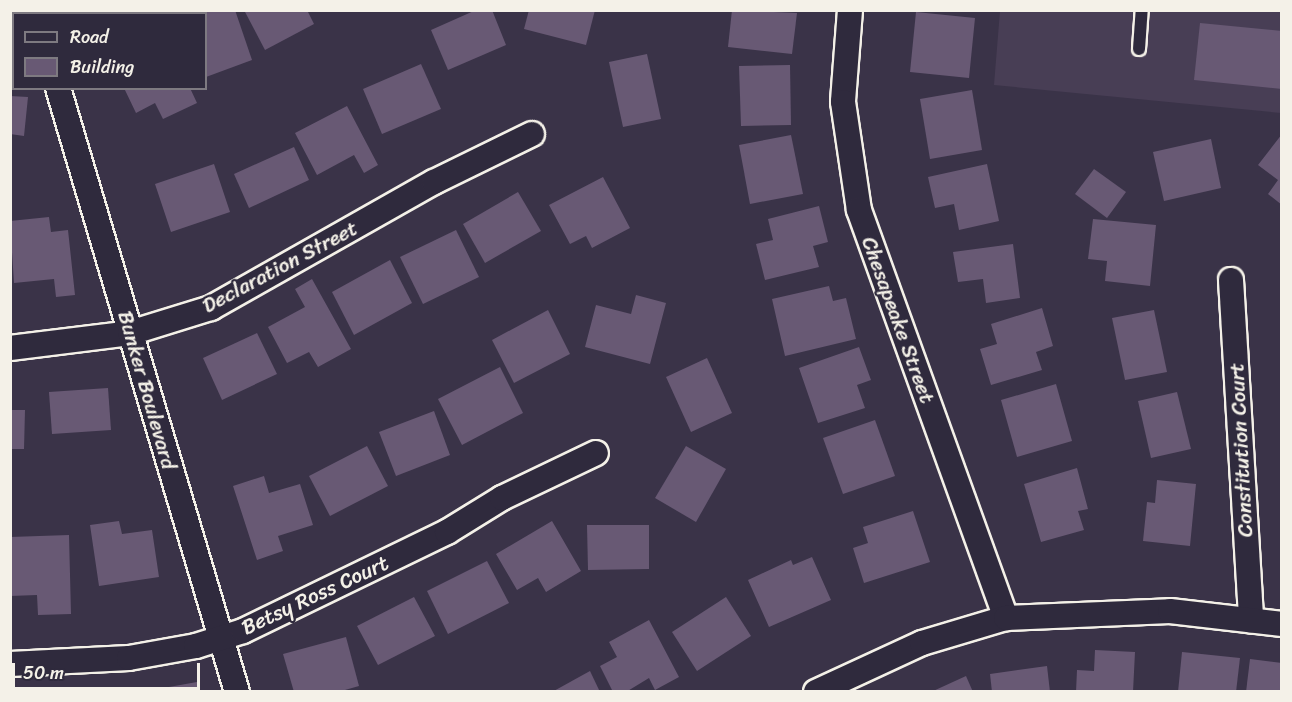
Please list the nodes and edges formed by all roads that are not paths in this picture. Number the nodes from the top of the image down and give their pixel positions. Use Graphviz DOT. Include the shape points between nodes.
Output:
graph roads {
  1 [pos="850,10"];
  2 [pos="1142,10"];
  3 [pos="1139,49"];
  4 [pos="59,90"];
  5 [pos="532,134"];
  6 [pos="1231,280"];
  7 [pos="130,333"];
  8 [pos="10,348"];
  9 [pos="596,453"];
  10 [pos="1006,618"];
  11 [pos="1251,620"];
  12 [pos="1281,624"];
  13 [pos="221,638"];
  14 [pos="10,664"];
  15 [pos="237,692"];
  16 [pos="816,692"];
  1 -- 10 [label="street, Chesapeake Street" via="843,102 859,210"];
  2 -- 3 [label="lane"];
  4 -- 7 [label="street, Bunker Boulevard"];
  5 -- 7 [label="street, Declaration Street" via="434,182 211,308"];
  6 -- 11 [label="street, Constitution Court"];
  7 -- 8 [label="street, Declaration Street"];
  7 -- 13 [label="street, Bunker Boulevard"];
  9 -- 13 [label="street, Betsy Ross Court" via="502,498 447,532 243,631"];
  10 -- 11 [label="street" via="1119,610"];
  10 -- 16 [label="street" via="921,643"];
  11 -- 12 [label="street"];
  13 -- 14 [label="street, Betsy Ross Court" via="129,658"];
  13 -- 15 [label="street, Bunker Boulevard"];
}
